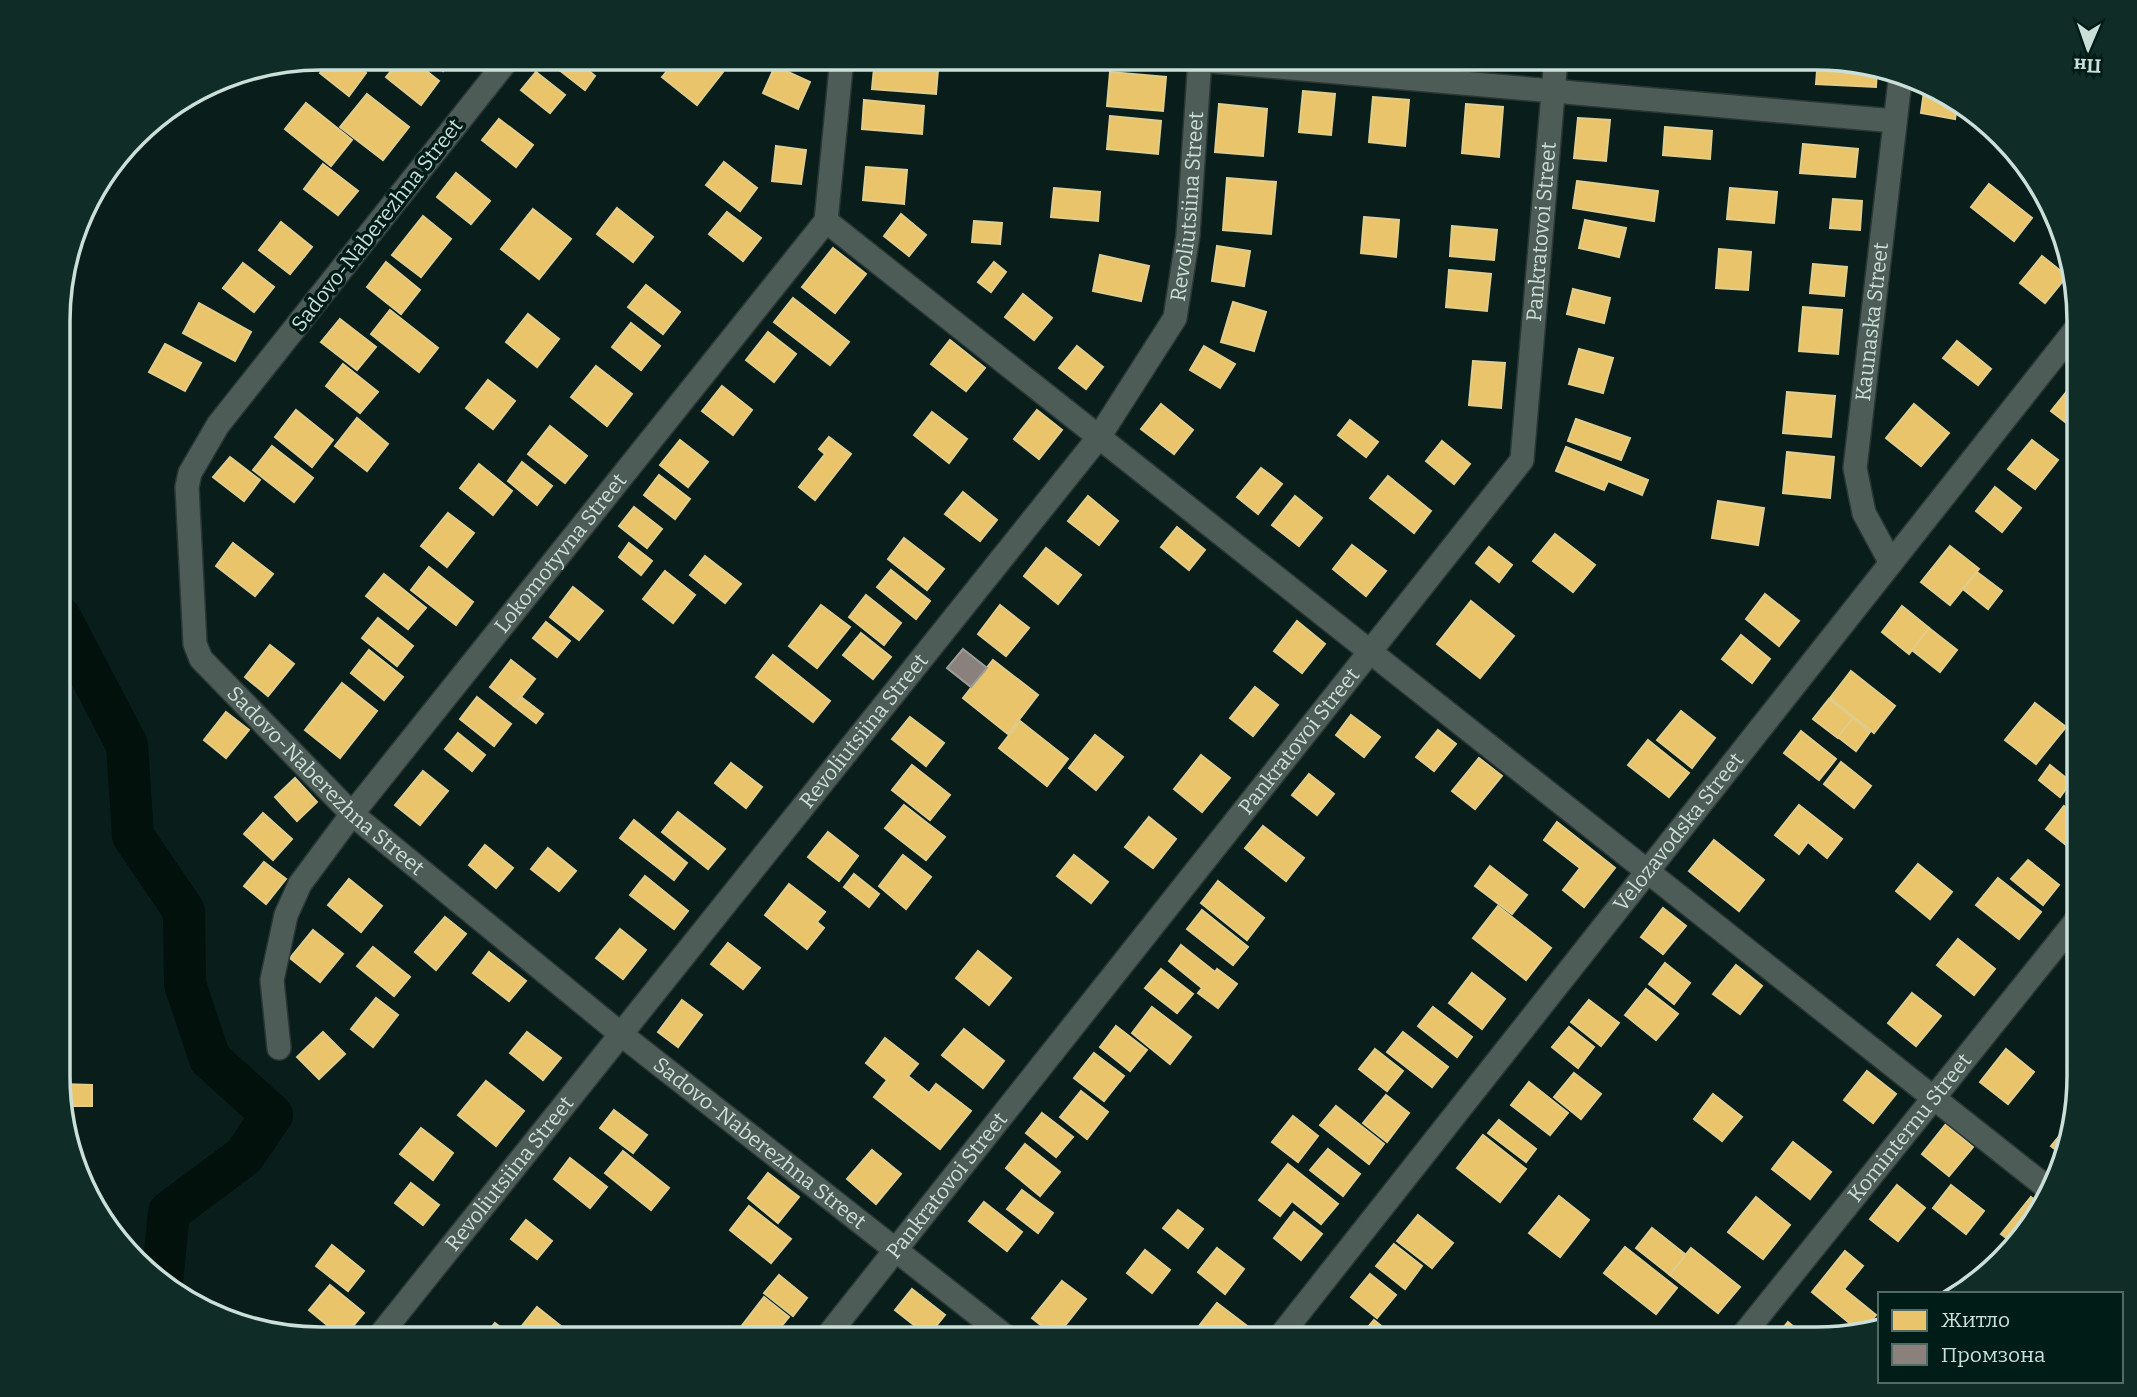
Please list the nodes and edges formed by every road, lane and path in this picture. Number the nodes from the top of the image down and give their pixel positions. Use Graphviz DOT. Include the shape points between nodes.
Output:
graph roads {
  1 [pos="499,70"];
  2 [pos="841,70"];
  3 [pos="1199,70"];
  4 [pos="1325,70"];
  5 [pos="1555,70"];
  6 [pos="1899,84"];
  7 [pos="1553,90"];
  8 [pos="1895,121"];
  9 [pos="826,221"];
  10 [pos="2067,340"];
  11 [pos="1100,437"];
  12 [pos="1891,563"];
  13 [pos="1371,652"];
  14 [pos="352,814"];
  15 [pos="1647,871"];
  16 [pos="2067,932"];
  17 [pos="622,1035"];
  18 [pos="279,1048"];
  19 [pos="1934,1098"];
  20 [pos="2042,1184"];
  21 [pos="897,1248"];
  22 [pos="387,1327"];
  23 [pos="834,1327"];
  24 [pos="994,1327"];
  25 [pos="1287,1327"];
  26 [pos="1750,1327"];
  1 -- 14 [label="street, Sadovo-Naberezhna Street" via="218,425 190,473 187,487 195,644 201,659"];
  2 -- 9 [label="street"];
  3 -- 11 [label="street, Revoliutsiina Street" via="1188,235 1175,318"];
  4 -- 7 [label="street"];
  5 -- 7 [label="street, Pankratovoi Street"];
  6 -- 8 [label="street, Kaunaska Street"];
  7 -- 8 [label="street"];
  7 -- 13 [label="street, Pankratovoi Street" via="1522,460"];
  8 -- 12 [label="street, Kaunaska Street" via="1855,468 1864,513"];
  9 -- 11 [label="street"];
  9 -- 14 [label="street, Lokomotyvna Street"];
  10 -- 12 [label="street, Velozavodska Street"];
  11 -- 13 [label="street"];
  11 -- 17 [label="street, Revoliutsiina Street"];
  12 -- 15 [label="street, Velozavodska Street"];
  13 -- 15 [label="street"];
  13 -- 21 [label="street, Pankratovoi Street"];
  14 -- 17 [label="street, Sadovo-Naberezhna Street"];
  14 -- 18 [label="street, Lokomotyvna Street" via="300,884 286,915 272,980"];
  15 -- 19 [label="street"];
  15 -- 25 [label="street, Velozavodska Street"];
  16 -- 19 [label="street, Kominternu Street"];
  17 -- 21 [label="street, Sadovo-Naberezhna Street"];
  17 -- 22 [label="street, Revoliutsiina Street"];
  19 -- 20 [label="street"];
  19 -- 26 [label="street, Kominternu Street"];
  21 -- 23 [label="street, Pankratovoi Street"];
  21 -- 24 [label="street, Sadovo-Naberezhna Street"];
}
